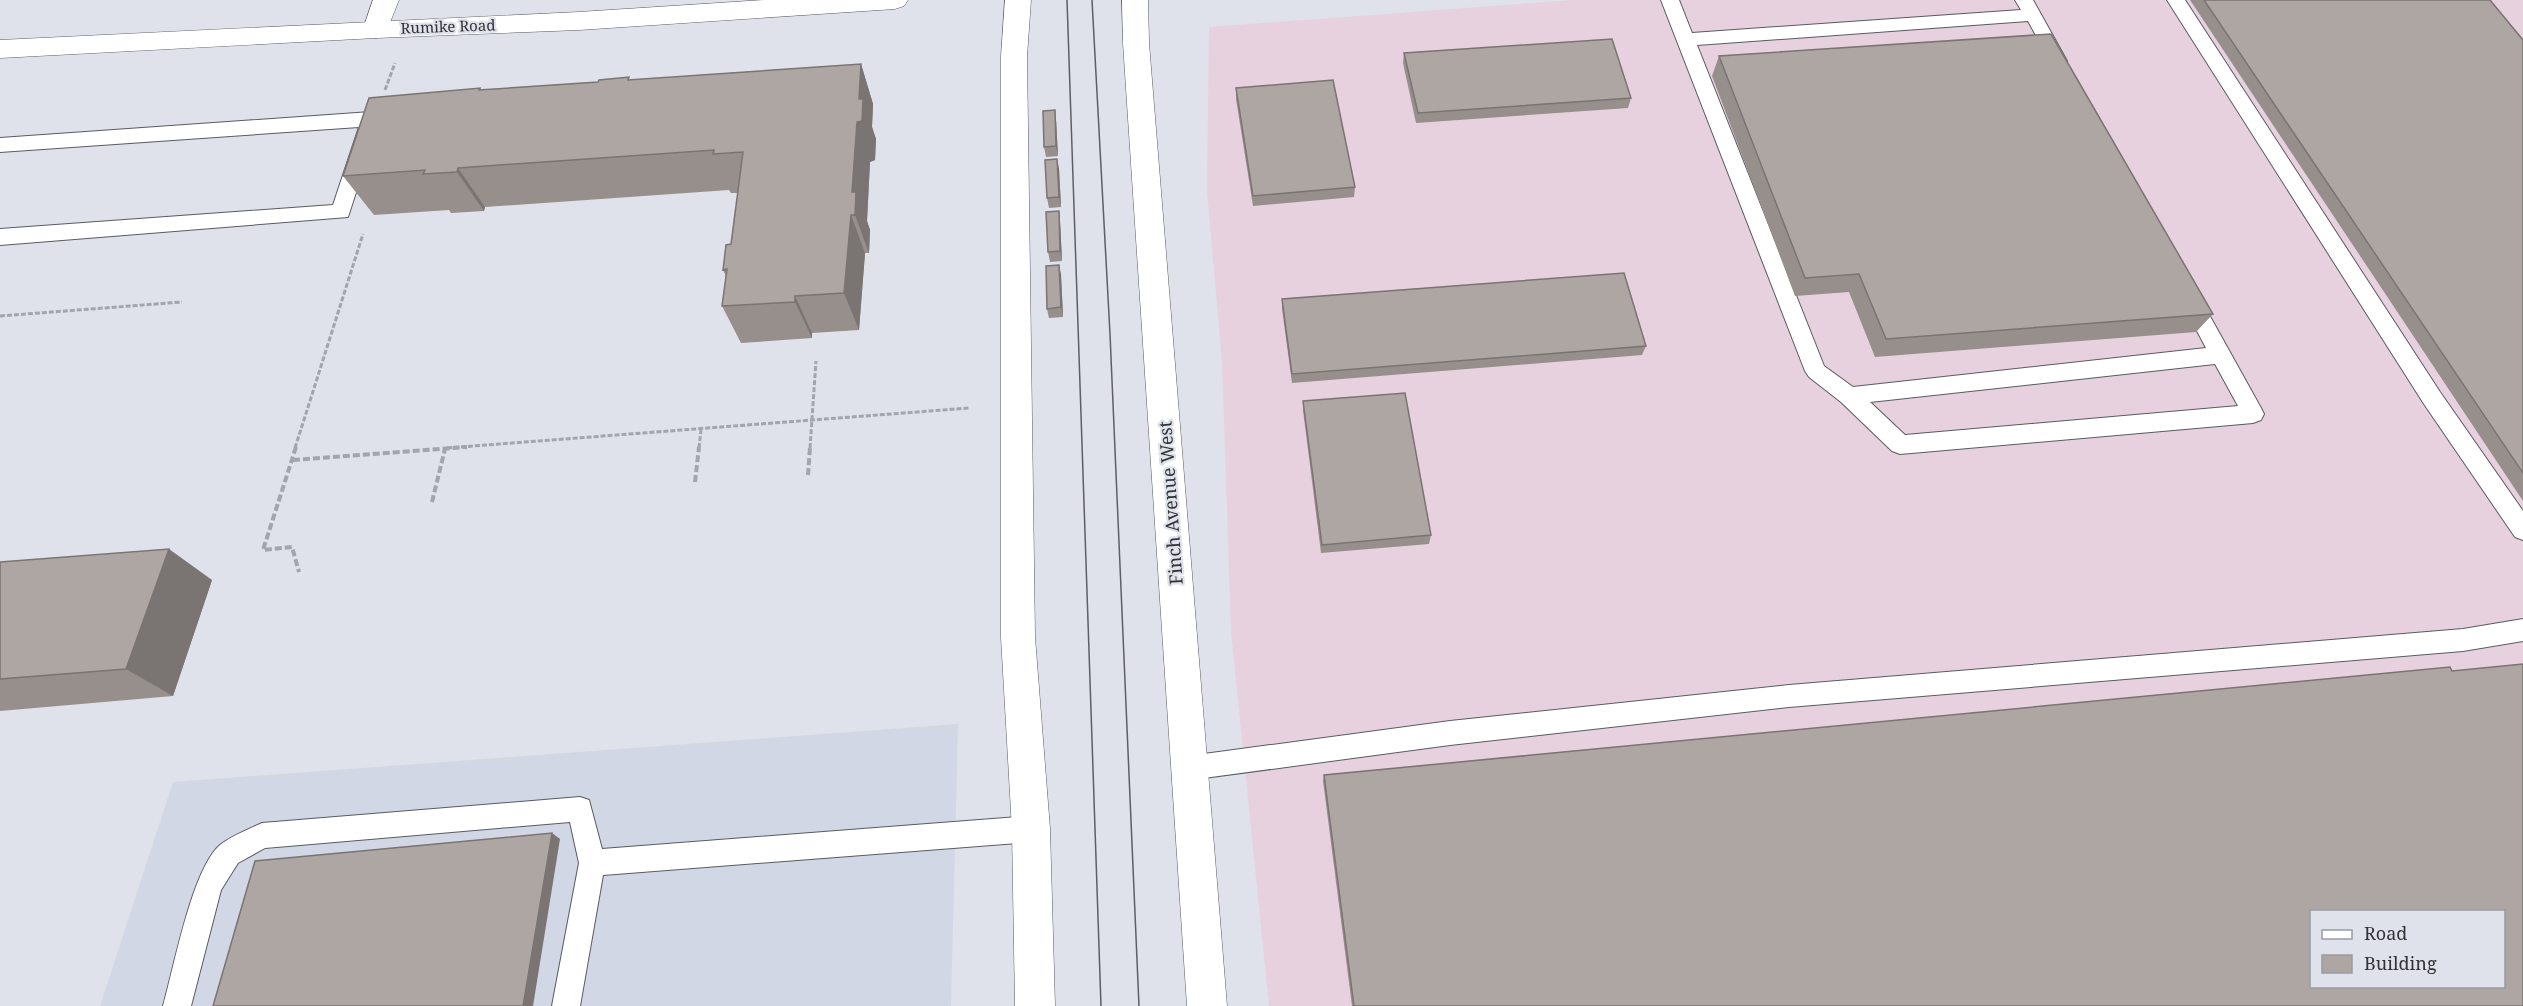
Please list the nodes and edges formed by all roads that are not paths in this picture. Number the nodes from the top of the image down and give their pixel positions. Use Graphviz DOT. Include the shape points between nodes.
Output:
graph roads {
  1 [pos="386,0"];
  2 [pos="895,0"];
  3 [pos="1018,0"];
  4 [pos="1136,0"];
  5 [pos="1670,0"];
  6 [pos="2176,0"];
  7 [pos="729,5"];
  8 [pos="2029,7"];
  9 [pos="376,28"];
  10 [pos="1686,40"];
  11 [pos="0,49"];
  12 [pos="2067,77"];
  13 [pos="0,145"];
  14 [pos="0,237"];
  15 [pos="2181,283"];
  16 [pos="2221,355"];
  17 [pos="1850,396"];
  18 [pos="2523,530"];
  19 [pos="2523,630"];
  20 [pos="1189,768"];
  21 [pos="1031,829"];
  22 [pos="592,863"];
  23 [pos="177,1006"];
  24 [pos="566,1006"];
  25 [pos="1035,1006"];
  26 [pos="1207,1006"];
  1 -- 9 [label="main road"];
  2 -- 7 [label="main road, Rumike Road"];
  3 -- 21 [label="main road" via="1014,56 1018,637"];
  4 -- 20 [label="main road, Finch Avenue West"];
  5 -- 10 [label="lane"];
  6 -- 18 [label="lane" via="2426,388"];
  7 -- 9 [label="main road, Rumike Road" via="579,21"];
  8 -- 10 [label="lane"];
  8 -- 12 [label="lane"];
  9 -- 11 [label="main road, Rumike Road"];
  10 -- 17 [label="lane" via="1816,371"];
  13 -- 14 [label="lane" via="371,119 341,212"];
  15 -- 16 [label="lane"];
  16 -- 17 [label="lane"];
  16 -- 17 [label="lane" via="2253,414 1900,445"];
  19 -- 20 [label="lane" via="2463,640 1777,697 1450,733"];
  20 -- 26 [label="main road, Finch Avenue West"];
  21 -- 22 [label="lane"];
  21 -- 25 [label="main road"];
  22 -- 23 [label="lane" via="580,809 262,836 229,854 209,884"];
  22 -- 24 [label="lane"];
}
